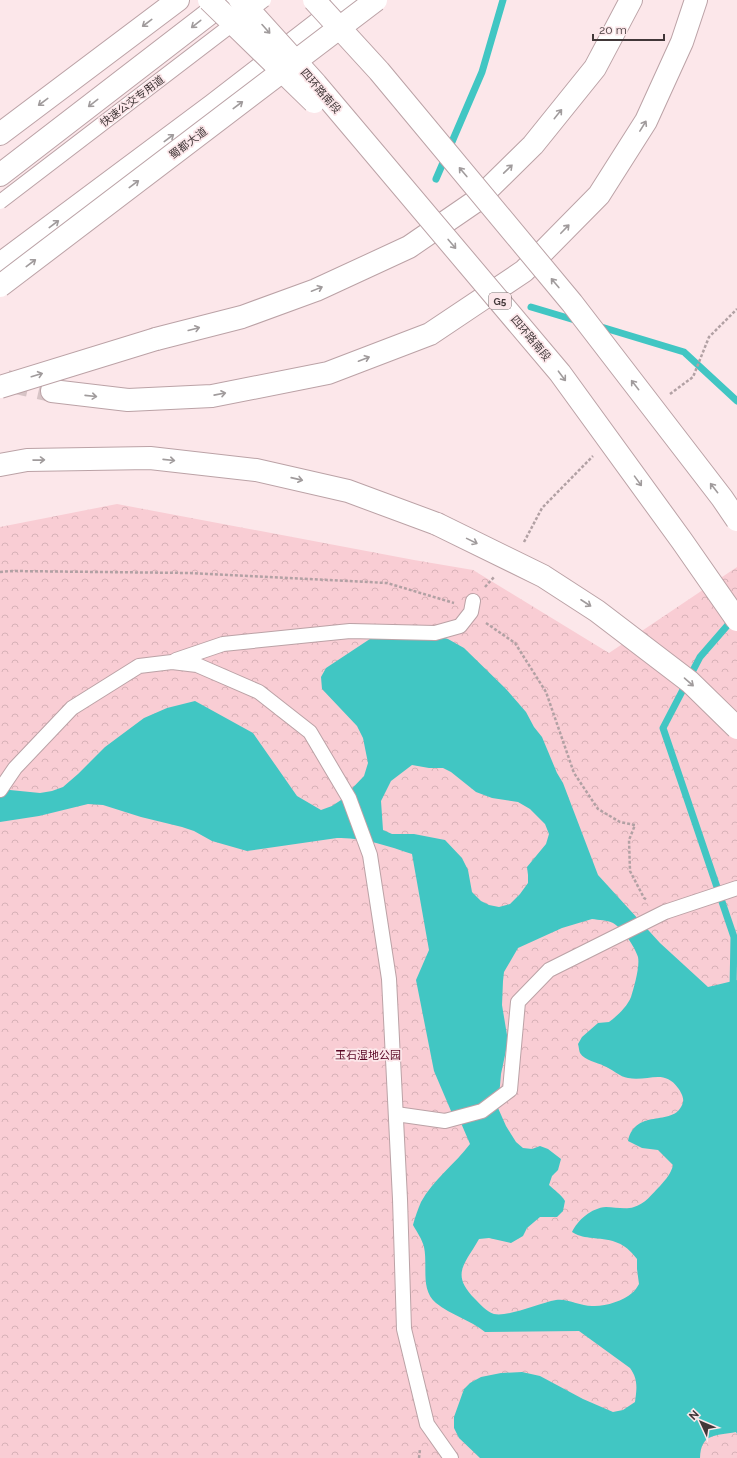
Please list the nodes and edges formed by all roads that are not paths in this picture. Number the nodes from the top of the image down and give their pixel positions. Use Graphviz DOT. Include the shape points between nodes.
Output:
graph roads {
  1 [pos="178,0"];
  2 [pos="209,0"];
  3 [pos="227,0"];
  4 [pos="240,0"];
  5 [pos="264,0"];
  6 [pos="314,0"];
  7 [pos="327,0"];
  8 [pos="349,0"];
  9 [pos="376,0"];
  10 [pos="631,0"];
  11 [pos="696,0"];
  12 [pos="379,70"];
  13 [pos="2,131"];
  14 [pos="0,175"];
  15 [pos="415,200"];
  16 [pos="0,202"];
  17 [pos="0,264"];
  18 [pos="0,286"];
  19 [pos="0,387"];
  20 [pos="52,391"];
  21 [pos="0,465"];
  22 [pos="737,520"];
  23 [pos="472,606"];
  24 [pos="737,620"];
  25 [pos="170,662"];
  26 [pos="737,728"];
  27 [pos="0,790"];
  28 [pos="737,888"];
  29 [pos="396,1114"];
  30 [pos="451,1458"];
  1 -- 13 [label="main road, one-way"];
  2 -- 15 [label="main road, bridge"];
  3 -- 14 [label="main road, one-way"];
  4 -- 15 [label="main road, 四环路南段 / G5, one-way, bridge"];
  5 -- 16 [label="lane, 快速公交专用道, bridge"];
  6 -- 12 [label="main road, bridge"];
  7 -- 12 [label="main road, bridge"];
  17 -- 8 [label="main road, one-way"];
  18 -- 9 [label="main road, 蜀都大道, one-way, bridge"];
  19 -- 10 [label="main road, one-way, bridge" via="156,339 242,316 309,292 409,248 476,201 533,145 595,68"];
  20 -- 11 [label="main road, one-way" via="128,400 212,396 328,373 430,334 524,271 599,195 646,121 682,42"];
  22 -- 12 [label="main road, one-way, bridge" via="572,303"];
  15 -- 24 [label="main road, 四环路南段 / G5, one-way, bridge" via="560,373"];
  21 -- 26 [label="main road, one-way, bridge" via="27,460 150,458 256,470 348,491 437,524 543,576 597,611 690,682"];
  23 -- 25 [label="lane" via="460,626 435,633 350,631 231,643"];
  25 -- 27 [label="lane" via="139,666 72,708 16,768"];
  25 -- 29 [label="lane" via="197,665 259,692 310,732 350,798 370,855 389,979"];
  28 -- 29 [label="lane" via="665,912 549,970 518,1002 510,1090 482,1111 445,1120"];
  29 -- 30 [label="lane" via="404,1329 427,1424"];
}
